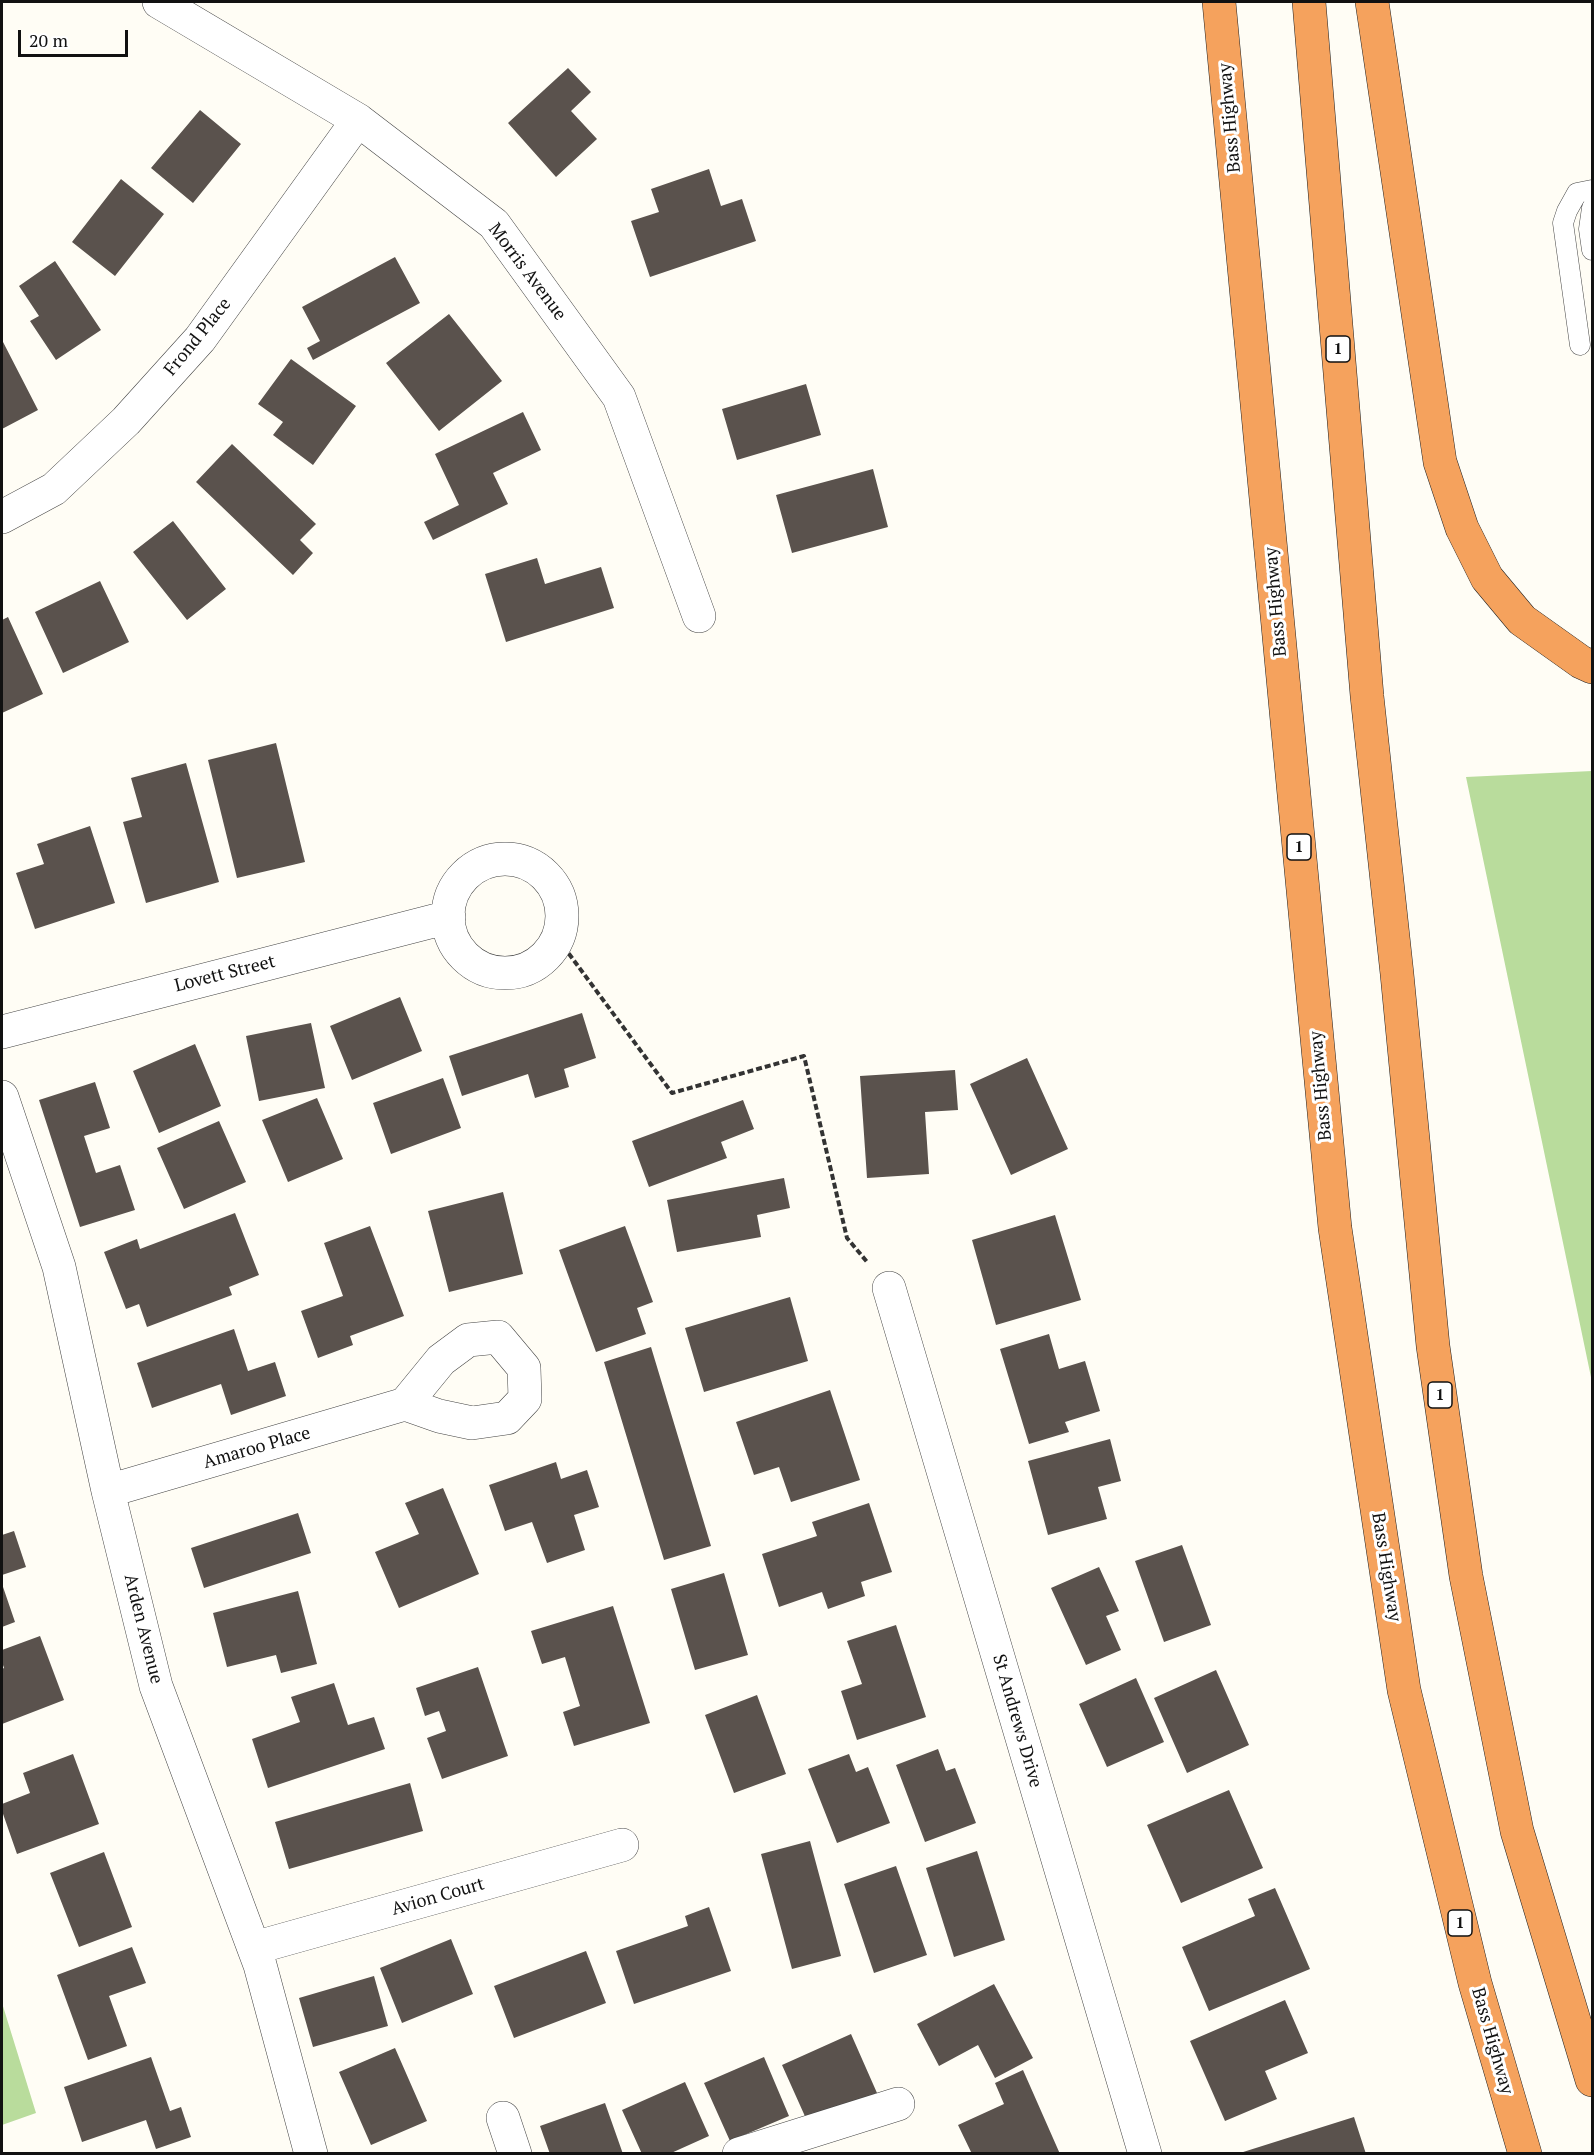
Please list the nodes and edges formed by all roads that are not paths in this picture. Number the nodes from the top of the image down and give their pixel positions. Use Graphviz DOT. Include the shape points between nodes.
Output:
graph roads {
  1 [pos="159,2"];
  2 [pos="1219,2"];
  3 [pos="1310,2"];
  4 [pos="1372,2"];
  5 [pos="358,120"];
  6 [pos="1593,190"];
  7 [pos="1593,208"];
  8 [pos="1593,250"];
  9 [pos="1580,345"];
  10 [pos="2,517"];
  11 [pos="699,616"];
  12 [pos="1593,668"];
  13 [pos="449,917"];
  14 [pos="2,1032"];
  15 [pos="2,1097"];
  16 [pos="889,1288"];
  17 [pos="405,1404"];
  18 [pos="108,1491"];
  19 [pos="622,1845"];
  20 [pos="254,1948"];
  21 [pos="1593,2080"];
  22 [pos="898,2104"];
  23 [pos="503,2118"];
  24 [pos="311,2154"];
  25 [pos="515,2154"];
  26 [pos="739,2154"];
  27 [pos="1145,2154"];
  28 [pos="1525,2154"];
  1 -- 5 [label="street, Morris Avenue"];
  2 -- 28 [label="highway, Bass Highway / 1" via="1335,1228 1404,1690 1475,1983"];
  3 -- 21 [label="highway, 1" via="1367,696 1433,1346 1466,1576 1517,1831"];
  4 -- 12 [label="highway" via="1440,462 1462,528 1487,578 1522,620"];
  5 -- 10 [label="street, Frond Place" via="200,339 141,405 54,489"];
  5 -- 11 [label="street, Morris Avenue" via="494,224 619,397"];
  6 -- 9 [label="lane" via="1578,193 1563,223"];
  7 -- 8 [label="lane" via="1589,228"];
  13 -- 13 [label="street" via="454,942 465,957 480,968 516,973 548,955 558,939 562,912 554,885 541,871 524,862 505,859 486,862 469,872 457,886 449,904"];
  13 -- 14 [label="street, Lovett Street"];
  15 -- 18 [label="street, Arden Avenue" via="59,1267"];
  16 -- 27 [label="street, St Andrews Drive"];
  17 -- 18 [label="street, Amaroo Place"];
  18 -- 20 [label="street, Arden Avenue" via="156,1686"];
  19 -- 20 [label="street, Avion Court"];
  20 -- 24 [label="street, Arden Avenue"];
  22 -- 26 [label="street"];
  23 -- 25 [label="street"];
}
